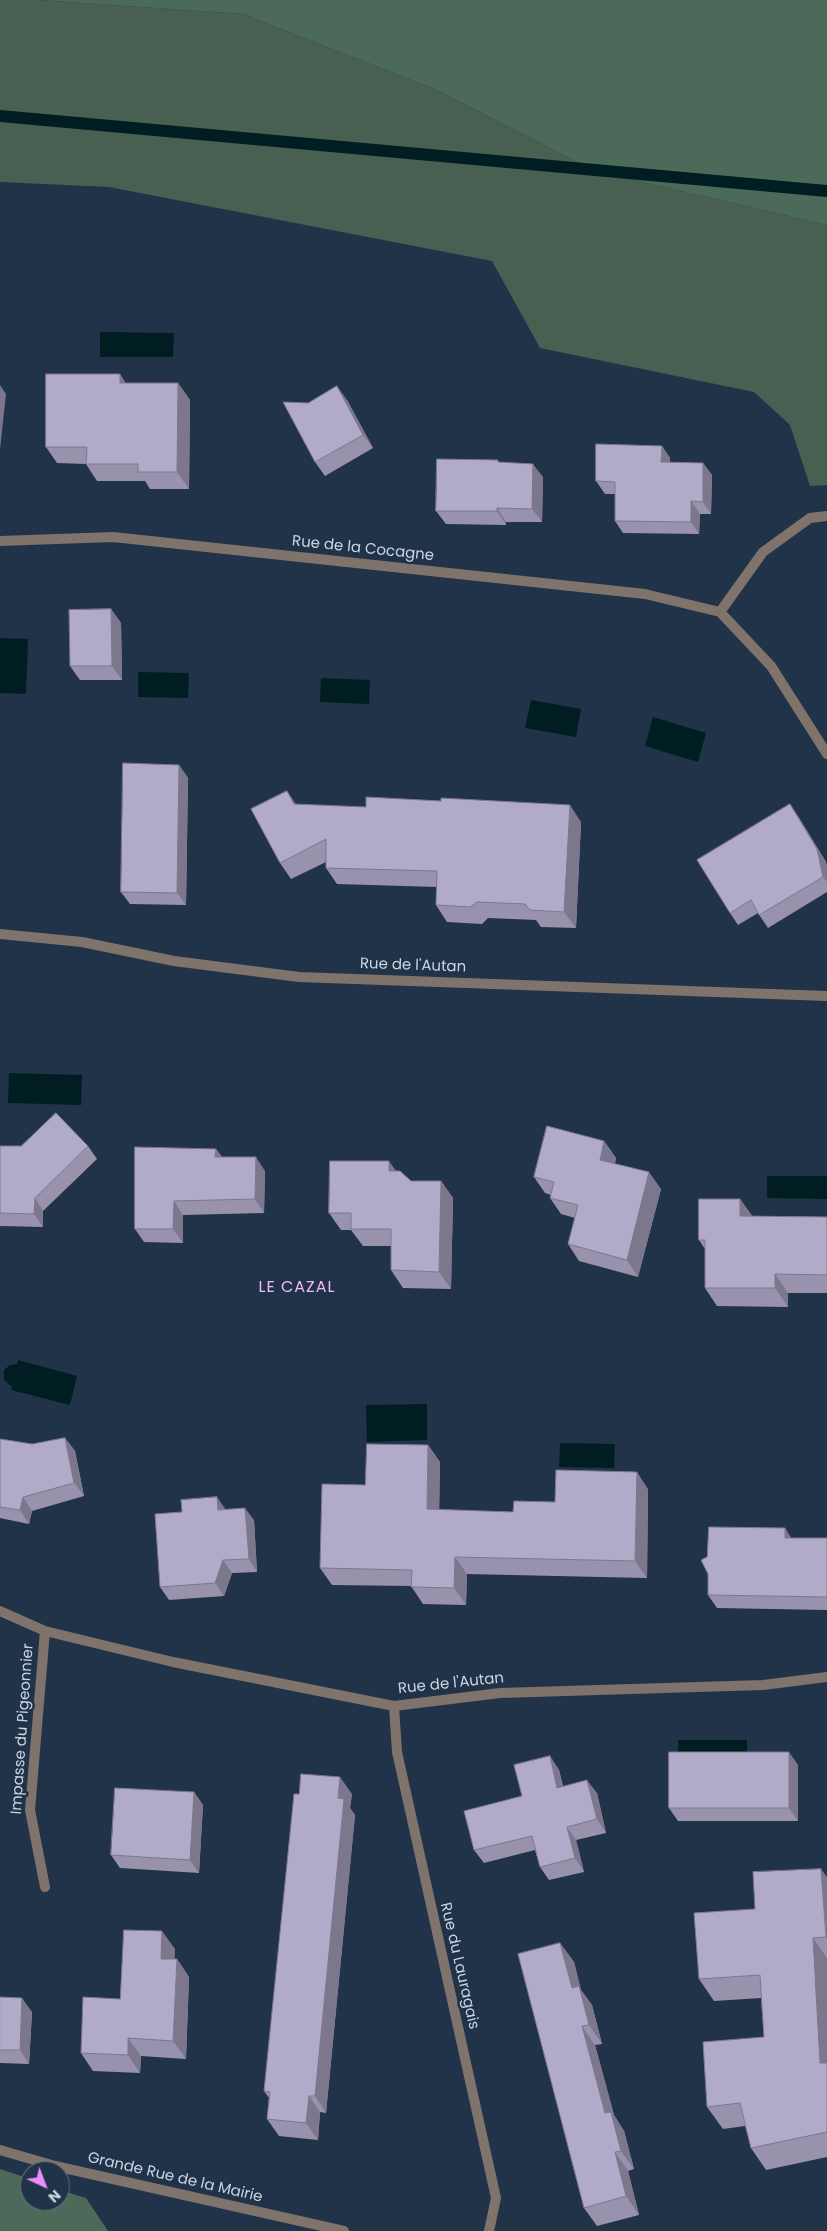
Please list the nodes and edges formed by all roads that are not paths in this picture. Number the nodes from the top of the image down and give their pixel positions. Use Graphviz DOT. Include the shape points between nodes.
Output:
graph roads {
  1 [pos="827,516"];
  2 [pos="0,541"];
  3 [pos="720,612"];
  4 [pos="827,754"];
  5 [pos="0,934"];
  6 [pos="827,996"];
  7 [pos="0,1611"];
  8 [pos="45,1632"];
  9 [pos="827,1677"];
  10 [pos="394,1706"];
  11 [pos="45,1887"];
  12 [pos="0,2150"];
  13 [pos="344,2231"];
  14 [pos="489,2231"];
  1 -- 3 [label="street" via="810,518 763,552"];
  2 -- 3 [label="street, Rue de la Cocagne" via="113,537 645,594"];
  3 -- 4 [label="street" via="770,666"];
  5 -- 6 [label="street, Rue de l'Autan" via="82,942 174,961 299,977"];
  7 -- 8 [label="street, Rue de l'Autan"];
  8 -- 10 [label="street, Rue de l'Autan" via="173,1662"];
  8 -- 11 [label="street, Impasse du Pigeonnier" via="30,1810"];
  9 -- 10 [label="street, Rue de l'Autan" via="762,1685 500,1693"];
  10 -- 14 [label="street, Rue du Lauragais" via="397,1752 496,2198"];
  12 -- 13 [label="street, Grande Rue de la Mairie" via="56,2166"];
}
